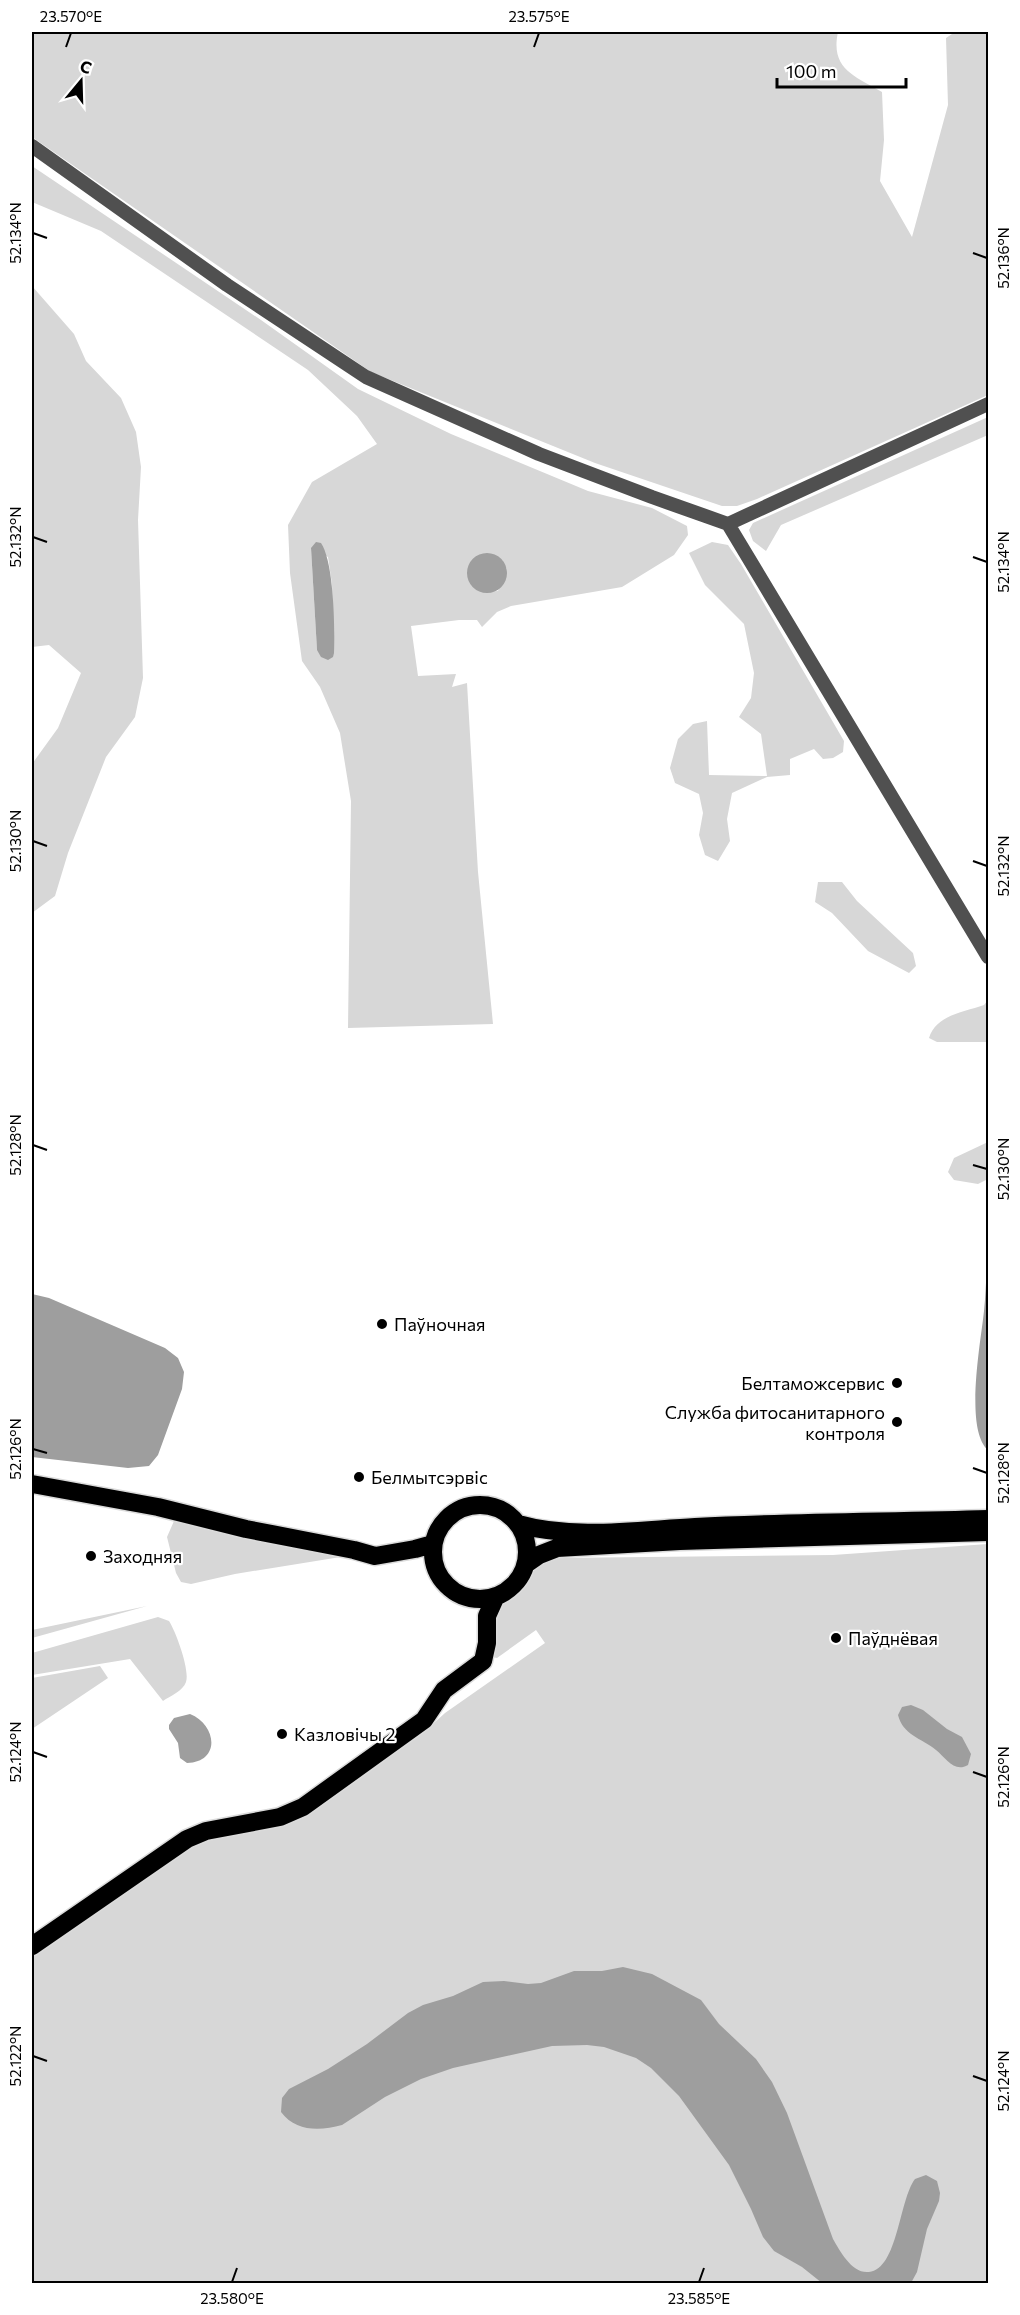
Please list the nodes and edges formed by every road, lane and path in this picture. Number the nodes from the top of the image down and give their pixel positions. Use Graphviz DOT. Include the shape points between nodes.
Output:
graph roads {
  1 [pos="32,146"];
  2 [pos="988,404"];
  3 [pos="729,524"];
  4 [pos="988,957"];
  5 [pos="32,1484"];
  6 [pos="988,1519"];
  7 [pos="518,1524"];
  8 [pos="988,1532"];
  9 [pos="434,1544"];
  10 [pos="526,1564"];
  11 [pos="496,1596"];
  12 [pos="32,1946"];
  1 -- 3 [label="street" via="227,285 366,377 539,454"];
  2 -- 3 [label="street"];
  3 -- 4 [label="street"];
  5 -- 9 [label="highway" via="158,1507 375,1556"];
  6 -- 7 [label="highway" via="615,1532 546,1531"];
  7 -- 9 [label="highway" via="495,1507 466,1507 445,1521"];
  7 -- 10 [label="highway" via="527,1542"];
  8 -- 10 [label="highway" via="557,1548"];
  9 -- 11 [label="highway" via="436,1569 451,1589 474,1599"];
  10 -- 11 [label="highway" via="518,1581"];
  11 -- 12 [label="highway" via="487,1616 483,1661 444,1690 424,1720 292,1812 187,1839"];
}
